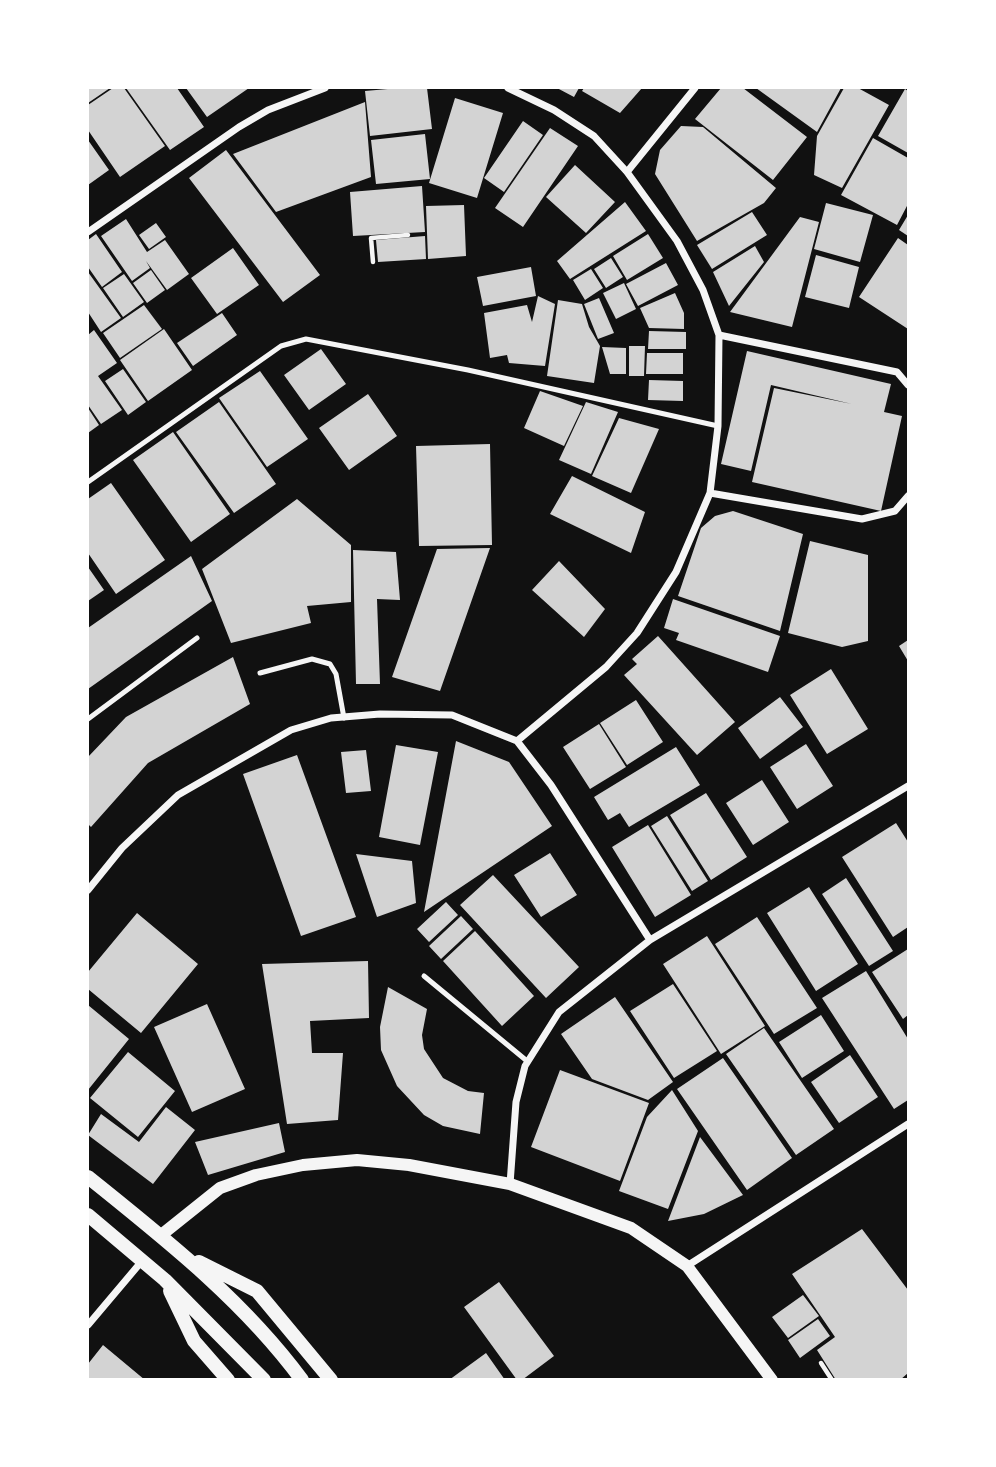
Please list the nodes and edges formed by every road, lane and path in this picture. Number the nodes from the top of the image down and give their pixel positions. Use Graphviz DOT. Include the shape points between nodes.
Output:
graph roads {
  1 [pos="325,88"];
  2 [pos="508,88"];
  3 [pos="695,88"];
  4 [pos="627,172"];
  5 [pos="88,232"];
  6 [pos="408,235"];
  7 [pos="373,262"];
  8 [pos="719,335"];
  9 [pos="908,385"];
  10 [pos="718,426"];
  11 [pos="88,482"];
  12 [pos="710,494"];
  13 [pos="908,496"];
  14 [pos="197,638"];
  15 [pos="260,673"];
  16 [pos="345,718"];
  17 [pos="88,719"];
  18 [pos="517,741"];
  19 [pos="908,786"];
  20 [pos="88,890"];
  21 [pos="650,940"];
  22 [pos="424,976"];
  23 [pos="527,1061"];
  24 [pos="908,1124"];
  25 [pos="88,1177"];
  26 [pos="510,1184"];
  27 [pos="88,1214"];
  28 [pos="160,1236"];
  29 [pos="187,1256"];
  30 [pos="143,1261"];
  31 [pos="687,1266"];
  32 [pos="165,1280"];
  33 [pos="88,1325"];
  34 [pos="821,1363"];
  35 [pos="228,1380"];
  36 [pos="264,1380"];
  37 [pos="302,1380"];
  38 [pos="331,1380"];
  39 [pos="772,1380"];
  40 [pos="832,1380"];
  1 -- 5 [label="street" via="268,110 239,127"];
  2 -- 4 [label="street" via="594,136"];
  3 -- 4 [label="street"];
  4 -- 8 [label="street" via="677,242 703,290"];
  6 -- 7 [label="path" via="371,238"];
  8 -- 9 [label="street" via="897,372"];
  8 -- 10 [label="street"];
  10 -- 11 [label="lane" via="306,339 281,346"];
  10 -- 12 [label="street"];
  12 -- 13 [label="street" via="862,519 895,511"];
  12 -- 18 [label="street" via="676,572 637,633 606,667"];
  14 -- 17 [label="lane"];
  15 -- 16 [label="lane" via="312,659 330,664"];
  16 -- 18 [label="street" via="452,715"];
  16 -- 20 [label="street" via="291,730 178,795 122,848"];
  18 -- 21 [label="street" via="551,785"];
  19 -- 21 [label="street"];
  21 -- 23 [label="street" via="559,1012"];
  22 -- 23 [label="lane"];
  23 -- 26 [label="street" via="516,1102"];
  24 -- 31 [label="street"];
  25 -- 28 [label="main road"];
  26 -- 28 [label="street" via="357,1160 303,1165 256,1174 220,1188"];
  26 -- 31 [label="street" via="631,1228"];
  27 -- 30 [label="main road"];
  28 -- 29 [label="main road"];
  29 -- 37 [label="main road" via="277,1345"];
  29 -- 38 [label="main road" via="257,1291"];
  30 -- 32 [label="main road"];
  30 -- 33 [label="street"];
  31 -- 39 [label="street"];
  32 -- 35 [label="main road" via="194,1341"];
  32 -- 36 [label="main road"];
  34 -- 40 [label="path"];
}
